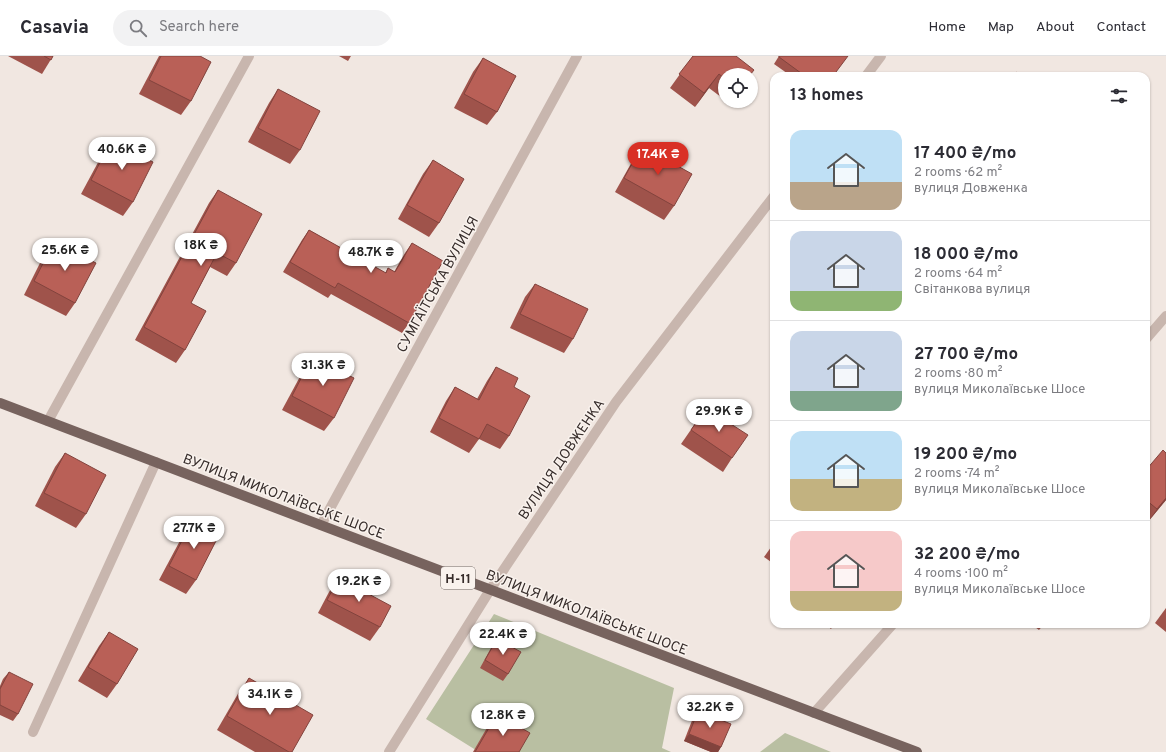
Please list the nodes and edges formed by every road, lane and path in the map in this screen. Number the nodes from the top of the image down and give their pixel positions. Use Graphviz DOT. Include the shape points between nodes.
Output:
graph roads {
  1 [pos="249,56"];
  2 [pos="577,56"];
  3 [pos="881,56"];
  4 [pos="869,72"];
  5 [pos="770,201"];
  6 [pos="1166,316"];
  7 [pos="1150,334"];
  8 [pos="0,403"];
  9 [pos="48,421"];
  10 [pos="156,462"];
  11 [pos="321,525"];
  12 [pos="490,590"];
  13 [pos="889,628"];
  14 [pos="814,714"];
  15 [pos="33,732"];
  16 [pos="389,752"];
  17 [pos="917,752"];
  1 -- 9 [label="street"];
  2 -- 11 [label="street, СУМГАЇТСЬКА ВУЛИЦЯ"];
  3 -- 4 [label="street"];
  5 -- 12 [label="street, ВУЛИЦЯ ДОВЖЕНКА" via="616,402"];
  6 -- 7 [label="street"];
  8 -- 9 [label="main road, ВУЛИЦЯ МИКОЛАЇВСЬКЕ ШОСЕ / Н-11"];
  9 -- 10 [label="main road, ВУЛИЦЯ МИКОЛАЇВСЬКЕ ШОСЕ / Н-11"];
  10 -- 11 [label="main road, ВУЛИЦЯ МИКОЛАЇВСЬКЕ ШОСЕ / Н-11"];
  10 -- 15 [label="street"];
  11 -- 12 [label="main road, ВУЛИЦЯ МИКОЛАЇВСЬКЕ ШОСЕ / Н-11"];
  12 -- 14 [label="main road, ВУЛИЦЯ МИКОЛАЇВСЬКЕ ШОСЕ / Н-11"];
  12 -- 16 [label="street, ВУЛИЦЯ ДОВЖЕНКА"];
  13 -- 14 [label="street"];
  14 -- 17 [label="main road, ВУЛИЦЯ МИКОЛАЇВСЬКЕ ШОСЕ / Н-11"];
}
